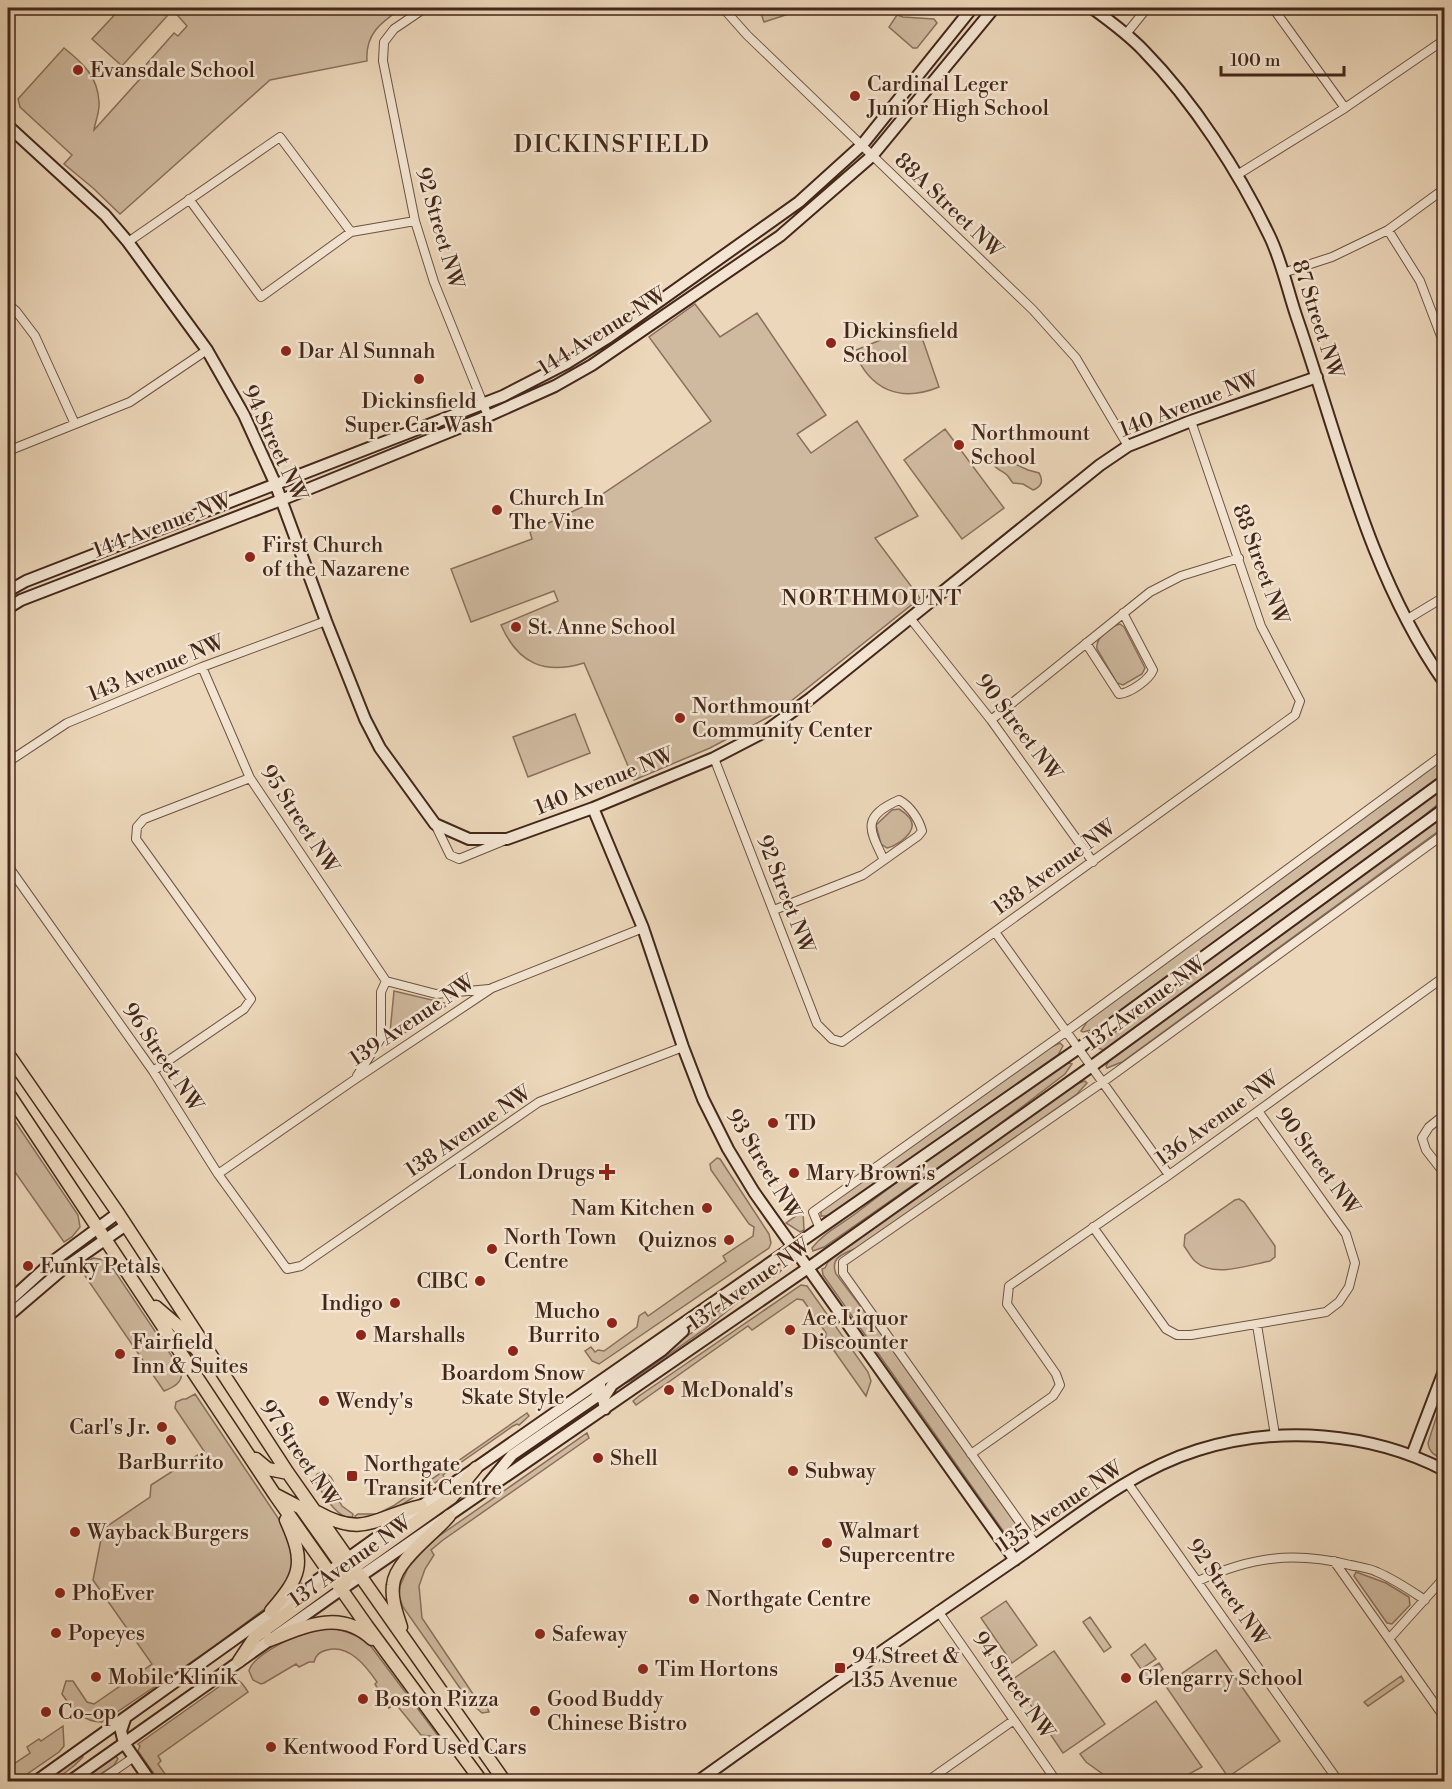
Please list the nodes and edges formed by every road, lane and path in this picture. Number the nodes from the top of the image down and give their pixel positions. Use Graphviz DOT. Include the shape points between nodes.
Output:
graph roads {
  1 [pos="425,8"];
  2 [pos="723,8"];
  3 [pos="972,8"];
  4 [pos="994,8"];
  5 [pos="1092,8"];
  6 [pos="1147,8"];
  7 [pos="1273,8"];
  8 [pos="1126,34"];
  9 [pos="1444,40"];
  10 [pos="1345,108"];
  11 [pos="8,126"];
  12 [pos="862,145"];
  13 [pos="872,156"];
  14 [pos="1237,175"];
  15 [pos="1444,189"];
  16 [pos="189,199"];
  17 [pos="415,221"];
  18 [pos="1388,230"];
  19 [pos="351,232"];
  20 [pos="128,242"];
  21 [pos="1282,273"];
  22 [pos="8,304"];
  23 [pos="1444,344"];
  24 [pos="207,350"];
  25 [pos="1317,377"];
  26 [pos="483,403"];
  27 [pos="488,416"];
  28 [pos="1191,421"];
  29 [pos="75,424"];
  30 [pos="1128,446"];
  31 [pos="8,451"];
  32 [pos="275,483"];
  33 [pos="281,500"];
  34 [pos="1239,558"];
  35 [pos="8,591"];
  36 [pos="1444,597"];
  37 [pos="8,608"];
  38 [pos="1123,613"];
  39 [pos="910,618"];
  40 [pos="1406,620"];
  41 [pos="326,621"];
  42 [pos="1086,643"];
  43 [pos="202,667"];
  44 [pos="1444,682"];
  45 [pos="1295,715"];
  46 [pos="991,720"];
  47 [pos="1444,754"];
  48 [pos="714,758"];
  49 [pos="8,762"];
  50 [pos="250,778"];
  51 [pos="1444,781"];
  52 [pos="593,808"];
  53 [pos="1444,809"];
  54 [pos="435,824"];
  55 [pos="1444,834"];
  56 [pos="507,839"];
  57 [pos="884,860"];
  58 [pos="1093,862"];
  59 [pos="8,866"];
  60 [pos="774,910"];
  61 [pos="643,928"];
  62 [pos="995,932"];
  63 [pos="1444,977"];
  64 [pos="386,981"];
  65 [pos="492,988"];
  66 [pos="1067,1031"];
  67 [pos="832,1039"];
  68 [pos="683,1047"];
  69 [pos="1079,1048"];
  70 [pos="8,1054"];
  71 [pos="1092,1066"];
  72 [pos="153,1071"];
  73 [pos="354,1080"];
  74 [pos="1103,1082"];
  75 [pos="8,1093"];
  76 [pos="1258,1111"];
  77 [pos="1444,1115"];
  78 [pos="1444,1173"];
  79 [pos="218,1174"];
  80 [pos="1168,1176"];
  81 [pos="118,1213"];
  82 [pos="126,1225"];
  83 [pos="1093,1227"];
  84 [pos="98,1228"];
  85 [pos="820,1229"];
  86 [pos="105,1239"];
  87 [pos="793,1247"];
  88 [pos="808,1268"];
  89 [pos="287,1269"];
  90 [pos="144,1297"];
  91 [pos="722,1297"];
  92 [pos="8,1302"];
  93 [pos="9,1313"];
  94 [pos="1257,1325"];
  95 [pos="217,1365"];
  96 [pos="1444,1371"];
  97 [pos="600,1382"];
  98 [pos="605,1408"];
  99 [pos="1275,1435"];
  100 [pos="244,1448"];
  101 [pos="971,1454"];
  102 [pos="1412,1455"];
  103 [pos="476,1468"];
  104 [pos="1444,1470"];
  105 [pos="288,1473"];
  106 [pos="1127,1482"];
  107 [pos="275,1495"];
  108 [pos="478,1496"];
  109 [pos="421,1506"];
  110 [pos="314,1510"];
  111 [pos="450,1516"];
  112 [pos="1036,1545"];
  113 [pos="1015,1560"];
  114 [pos="1334,1561"];
  115 [pos="350,1567"];
  116 [pos="1444,1578"];
  117 [pos="335,1580"];
  118 [pos="1198,1581"];
  119 [pos="1425,1600"];
  120 [pos="271,1611"];
  121 [pos="938,1611"];
  122 [pos="404,1637"];
  123 [pos="1389,1639"];
  124 [pos="270,1640"];
  125 [pos="386,1652"];
  126 [pos="239,1661"];
  127 [pos="1444,1717"];
  128 [pos="124,1719"];
  129 [pos="1014,1720"];
  130 [pos="124,1743"];
  131 [pos="134,1757"];
  132 [pos="35,1782"];
  133 [pos="69,1782"];
  134 [pos="98,1782"];
  135 [pos="151,1782"];
  136 [pos="482,1782"];
  137 [pos="505,1782"];
  138 [pos="696,1782"];
  139 [pos="926,1782"];
  140 [pos="1057,1782"];
  141 [pos="1340,1782"];
  1 -- 17 [label="street, 92 Street NW" via="394,29 384,42 382,62"];
  2 -- 12 [label="street, 88A Street NW"];
  3 -- 12 [label="street, 144 Avenue NW"];
  4 -- 13 [label="street, 144 Avenue NW"];
  5 -- 8 [label="street, 87 Street NW"];
  6 -- 8 [label="street"];
  7 -- 10 [label="street"];
  8 -- 14 [label="street, 87 Street NW" via="1185,97"];
  9 -- 10 [label="street"];
  10 -- 14 [label="street"];
  11 -- 20 [label="street, 94 Street NW" via="105,215"];
  12 -- 13 [label="street, 88A Street NW"];
  12 -- 26 [label="street, 144 Avenue NW" via="799,202 609,337 536,380"];
  13 -- 27 [label="street, 144 Avenue NW" via="780,236 630,341 555,386"];
  13 -- 30 [label="street, 88A Street NW" via="1033,310 1076,358"];
  14 -- 21 [label="street, 87 Street NW" via="1270,236"];
  15 -- 18 [label="street"];
  16 -- 19 [label="street" via="280,137"];
  16 -- 19 [label="street" via="261,297"];
  16 -- 20 [label="street"];
  17 -- 19 [label="street"];
  17 -- 26 [label="street, 92 Street NW" via="434,282"];
  18 -- 21 [label="street" via="1332,257"];
  18 -- 23 [label="street" via="1420,281"];
  20 -- 24 [label="street, 94 Street NW"];
  21 -- 25 [label="street, 87 Street NW"];
  22 -- 29 [label="street" via="35,336"];
  24 -- 29 [label="street" via="130,402"];
  24 -- 32 [label="street, 94 Street NW"];
  25 -- 28 [label="street, 140 Avenue NW"];
  25 -- 40 [label="street, 87 Street NW" via="1371,540"];
  26 -- 27 [label="street, 92 Street NW"];
  26 -- 32 [label="street, 144 Avenue NW"];
  27 -- 33 [label="street, 144 Avenue NW"];
  28 -- 30 [label="street, 140 Avenue NW"];
  28 -- 34 [label="street, 88 Street NW"];
  29 -- 31 [label="street"];
  30 -- 39 [label="street, 140 Avenue NW"];
  32 -- 33 [label="street, 94 Street NW"];
  32 -- 35 [label="street, 144 Avenue NW"];
  33 -- 37 [label="street, 144 Avenue NW"];
  33 -- 41 [label="street, 94 Street NW"];
  34 -- 38 [label="street" via="1181,576 1150,592"];
  34 -- 45 [label="street, 88 Street NW" via="1261,626 1300,701"];
  36 -- 40 [label="street"];
  38 -- 42 [label="street"];
  38 -- 42 [label="street" via="1149,660 1153,670 1150,676 1119,694"];
  39 -- 46 [label="street, 90 Street NW"];
  39 -- 48 [label="street, 140 Avenue NW" via="766,731"];
  40 -- 44 [label="street, 87 Street NW"];
  41 -- 43 [label="street, 143 Avenue NW"];
  41 -- 54 [label="street, 94 Street NW" via="380,748"];
  42 -- 46 [label="street"];
  43 -- 49 [label="street, 143 Avenue NW" via="67,723"];
  43 -- 50 [label="street, 95 Street NW"];
  45 -- 58 [label="street, 138 Avenue NW"];
  46 -- 58 [label="street, 90 Street NW"];
  47 -- 66 [label="street, 137 Avenue NW"];
  48 -- 52 [label="street, 140 Avenue NW"];
  48 -- 60 [label="street, 92 Street NW"];
  50 -- 64 [label="street, 95 Street NW"];
  50 -- 72 [label="street" via="144,819 137,827 136,839 251,999 244,1009"];
  51 -- 69 [label="street, 137 Avenue NW"];
  52 -- 56 [label="street, 140 Avenue NW"];
  52 -- 61 [label="street, 93 Street NW"];
  53 -- 71 [label="street, 137 Avenue NW"];
  54 -- 56 [label="street" via="469,839"];
  54 -- 56 [label="street, 94 Street NW" via="450,855 459,860"];
  55 -- 74 [label="street, 137 Avenue NW"];
  57 -- 57 [label="street" via="922,831 906,804 899,800 870,824"];
  57 -- 60 [label="street" via="863,875"];
  58 -- 62 [label="street, 138 Avenue NW"];
  59 -- 72 [label="street, 96 Street NW"];
  60 -- 67 [label="street, 92 Street NW" via="817,1024"];
  61 -- 65 [label="street, 139 Avenue NW"];
  61 -- 68 [label="street, 93 Street NW"];
  62 -- 66 [label="street"];
  62 -- 67 [label="street, 138 Avenue NW" via="842,1042"];
  63 -- 76 [label="street, 136 Avenue NW"];
  64 -- 65 [label="street" via="436,994"];
  64 -- 73 [label="street" via="381,992 381,1038"];
  65 -- 73 [label="street, 139 Avenue NW"];
  66 -- 69 [label="street"];
  66 -- 85 [label="street, 137 Avenue NW" via="813,1212"];
  68 -- 87 [label="street, 93 Street NW" via="728,1149"];
  68 -- 89 [label="street, 138 Avenue NW" via="539,1102 301,1266"];
  69 -- 71 [label="street"];
  69 -- 85 [label="street, 137 Avenue NW"];
  70 -- 81 [label="main road, 97 Street NW"];
  71 -- 74 [label="street"];
  71 -- 88 [label="street, 137 Avenue NW"];
  72 -- 79 [label="street, 96 Street NW"];
  73 -- 79 [label="street, 139 Avenue NW"];
  74 -- 80 [label="street"];
  74 -- 101 [label="street, 137 Avenue NW" via="843,1262 843,1273"];
  75 -- 84 [label="main road, 97 Street NW"];
  76 -- 80 [label="street, 136 Avenue NW"];
  76 -- 94 [label="street, 90 Street NW" via="1346,1234 1355,1263 1349,1287 1326,1312"];
  77 -- 78 [label="street" via="1429,1126 1422,1138"];
  79 -- 89 [label="street, 96 Street NW"];
  80 -- 83 [label="street, 136 Avenue NW"];
  81 -- 82 [label="main road, 97 Street NW"];
  81 -- 84 [label="street"];
  82 -- 86 [label="street"];
  82 -- 95 [label="main road, 97 Street NW"];
  83 -- 94 [label="street, 90 Street NW" via="1166,1329 1178,1335 1191,1335"];
  83 -- 101 [label="street, 136 Avenue NW" via="1009,1286 1007,1304 1060,1385 1053,1396"];
  84 -- 86 [label="main road, 97 Street NW"];
  84 -- 92 [label="street"];
  85 -- 87 [label="street, 137 Avenue NW"];
  86 -- 90 [label="main road, 97 Street NW"];
  86 -- 93 [label="street"];
  87 -- 88 [label="street, 93 Street NW"];
  87 -- 91 [label="street, 137 Avenue NW"];
  88 -- 98 [label="street, 137 Avenue NW"];
  88 -- 113 [label="street, 93 Street NW"];
  90 -- 95 [label="main road" via="177,1325 204,1360"];
  90 -- 100 [label="main road, 97 Street NW"];
  91 -- 97 [label="street, 137 Avenue NW"];
  91 -- 98 [label="street" via="661,1351 612,1385 603,1399"];
  94 -- 99 [label="street"];
  95 -- 105 [label="main road, 97 Street NW"];
  96 -- 102 [label="street"];
  97 -- 103 [label="street, 137 Avenue NW"];
  97 -- 108 [label="street" via="595,1398 512,1455"];
  98 -- 108 [label="street, 137 Avenue NW"];
  99 -- 102 [label="street, 135 Avenue NW" via="1348,1439"];
  99 -- 106 [label="street, 135 Avenue NW" via="1200,1449"];
  100 -- 105 [label="main road" via="268,1469"];
  100 -- 107 [label="main road, 97 Street NW"];
  101 -- 112 [label="street"];
  102 -- 104 [label="street"];
  103 -- 109 [label="street, 137 Avenue NW"];
  103 -- 115 [label="main road" via="452,1497"];
  105 -- 110 [label="main road, 97 Street NW"];
  106 -- 112 [label="street, 135 Avenue NW"];
  106 -- 118 [label="street, 92 Street NW"];
  107 -- 115 [label="main road" via="301,1508"];
  107 -- 117 [label="main road, 97 Street NW"];
  107 -- 120 [label="main road" via="292,1533 298,1563 295,1581"];
  108 -- 111 [label="street, 137 Avenue NW"];
  109 -- 110 [label="main road" via="357,1525 334,1521"];
  109 -- 115 [label="street, 137 Avenue NW"];
  110 -- 115 [label="main road, 97 Street NW"];
  111 -- 115 [label="street, 137 Avenue NW"];
  111 -- 122 [label="main road" via="395,1576 392,1587"];
  112 -- 113 [label="street, 135 Avenue NW"];
  113 -- 121 [label="street, 135 Avenue NW"];
  114 -- 118 [label="street" via="1303,1556 1259,1560 1229,1567"];
  114 -- 119 [label="street" via="1377,1571"];
  114 -- 123 [label="street"];
  115 -- 117 [label="main road"];
  115 -- 117 [label="street, 137 Avenue NW"];
  115 -- 122 [label="main road, 97 Street NW"];
  116 -- 119 [label="street"];
  117 -- 120 [label="street, 137 Avenue NW"];
  117 -- 124 [label="street, 137 Avenue NW"];
  117 -- 125 [label="main road, 97 Street NW"];
  117 -- 126 [label="main road" via="255,1637"];
  118 -- 141 [label="street, 92 Street NW"];
  119 -- 123 [label="street"];
  120 -- 128 [label="street, 137 Avenue NW"];
  121 -- 129 [label="street, 94 Street NW"];
  121 -- 138 [label="street, 135 Avenue NW"];
  122 -- 137 [label="main road, 97 Street NW"];
  123 -- 127 [label="street"];
  124 -- 125 [label="main road" via="308,1625 336,1621 367,1634"];
  124 -- 126 [label="street, 137 Avenue NW"];
  125 -- 136 [label="main road, 97 Street NW"];
  126 -- 130 [label="street, 137 Avenue NW"];
  128 -- 130 [label="street"];
  128 -- 132 [label="street, 137 Avenue NW"];
  129 -- 139 [label="street"];
  129 -- 140 [label="street, 94 Street NW"];
  130 -- 131 [label="street"];
  130 -- 133 [label="street, 137 Avenue NW"];
  131 -- 134 [label="street"];
  131 -- 135 [label="street"];
}
